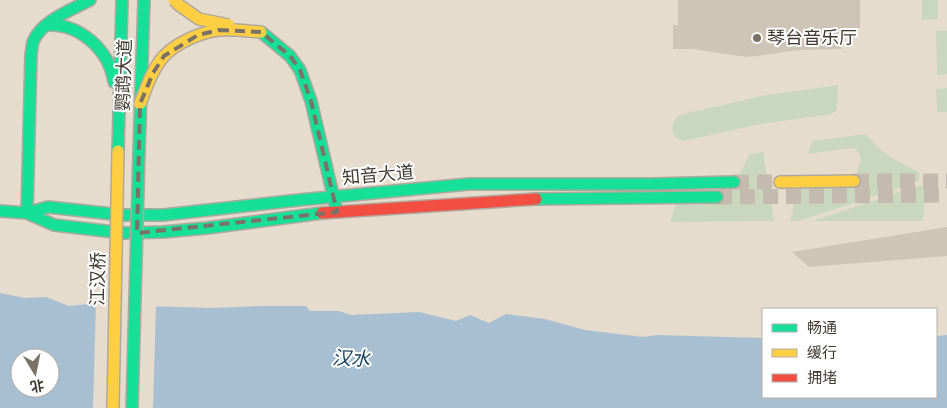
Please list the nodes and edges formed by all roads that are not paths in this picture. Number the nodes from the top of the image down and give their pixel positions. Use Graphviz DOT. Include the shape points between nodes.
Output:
graph roads {
  1 [pos="90,0"];
  2 [pos="122,0"];
  3 [pos="144,0"];
  4 [pos="177,2"];
  5 [pos="46,25"];
  6 [pos="261,32"];
  7 [pos="140,104"];
  8 [pos="118,105"];
  9 [pos="118,151"];
  10 [pos="854,181"];
  11 [pos="734,182"];
  12 [pos="780,182"];
  13 [pos="334,196"];
  14 [pos="717,197"];
  15 [pos="0,211"];
  16 [pos="337,212"];
  17 [pos="28,213"];
  18 [pos="113,408"];
  19 [pos="132,408"];
  1 -- 5 [label="main road"];
  2 -- 8 [label="main road, 鹦鹉大道"];
  3 -- 7 [label="main road, 鹦鹉大道"];
  4 -- 6 [label="main road, bridge" via="199,19"];
  5 -- 8 [label="main road" via="69,27 100,50 113,75"];
  5 -- 17 [label="main road" via="33,42 31,54"];
  6 -- 7 [label="main road, bridge" via="219,30 181,43 164,56 146,86"];
  6 -- 13 [label="main road" via="290,56 300,70 312,101"];
  7 -- 19 [label="main road, 鹦鹉大道, bridge"];
  8 -- 9 [label="main road, 鹦鹉大道"];
  9 -- 18 [label="main road, 江汉桥, bridge"];
  10 -- 12 [label="main road"];
  11 -- 13 [label="main road, 知音大道" via="469,184"];
  13 -- 16 [label="main road"];
  13 -- 17 [label="main road, 知音大道" via="163,215 122,215 48,207"];
  14 -- 16 [label="main road, 知音大道" via="539,199"];
  15 -- 17 [label="main road, 知音大道"];
  16 -- 17 [label="main road, 知音大道" via="141,233 54,225"];
}
